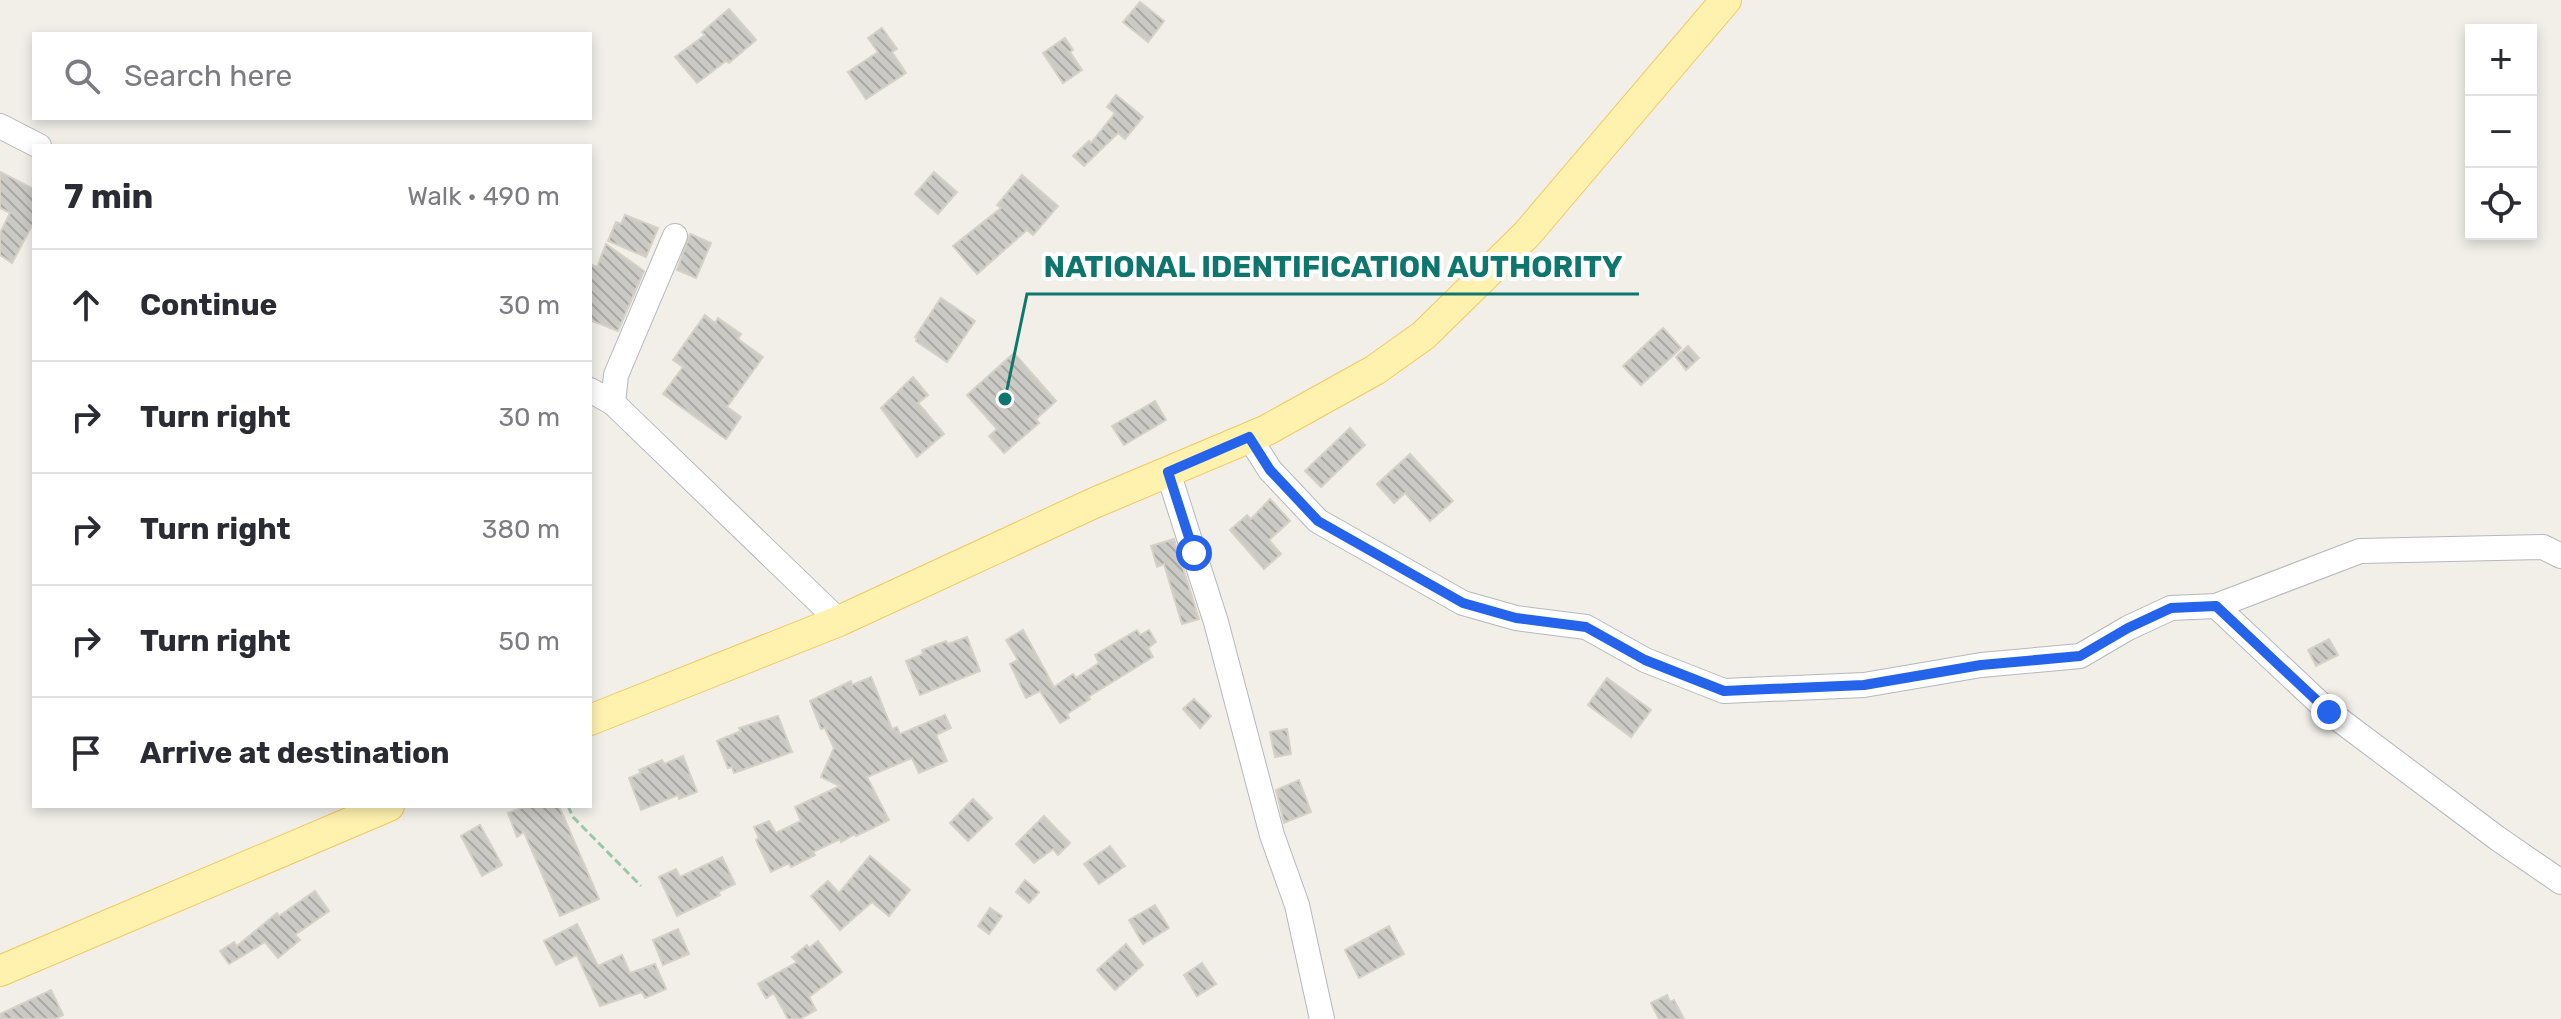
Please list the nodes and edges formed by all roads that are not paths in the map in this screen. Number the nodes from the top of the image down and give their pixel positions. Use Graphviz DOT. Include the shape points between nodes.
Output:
graph roads {
  1 [pos="1726,0"];
  2 [pos="0,126"];
  3 [pos="35,144"];
  4 [pos="675,236"];
  5 [pos="592,391"];
  6 [pos="613,403"];
  7 [pos="1249,437"];
  8 [pos="1168,472"];
  9 [pos="2561,556"];
  10 [pos="2216,606"];
  11 [pos="839,621"];
  12 [pos="592,719"];
  13 [pos="384,808"];
  14 [pos="2561,882"];
  15 [pos="0,971"];
  16 [pos="1322,1019"];
  1 -- 7 [label="main road" via="1527,234 1424,335 1375,370"];
  2 -- 3 [label="street"];
  4 -- 6 [label="street" via="616,375"];
  5 -- 6 [label="street"];
  6 -- 11 [label="street"];
  7 -- 8 [label="main road"];
  7 -- 10 [label="street" via="1270,470 1318,521 1463,603 1516,618 1586,627 1645,660 1724,691 1864,685 1981,665 2080,656 2171,608"];
  8 -- 11 [label="main road"];
  8 -- 16 [label="street" via="1297,905"];
  9 -- 10 [label="street" via="2543,547 2360,551"];
  10 -- 14 [label="street" via="2329,712"];
  11 -- 12 [label="main road"];
  13 -- 15 [label="main road"];
}
